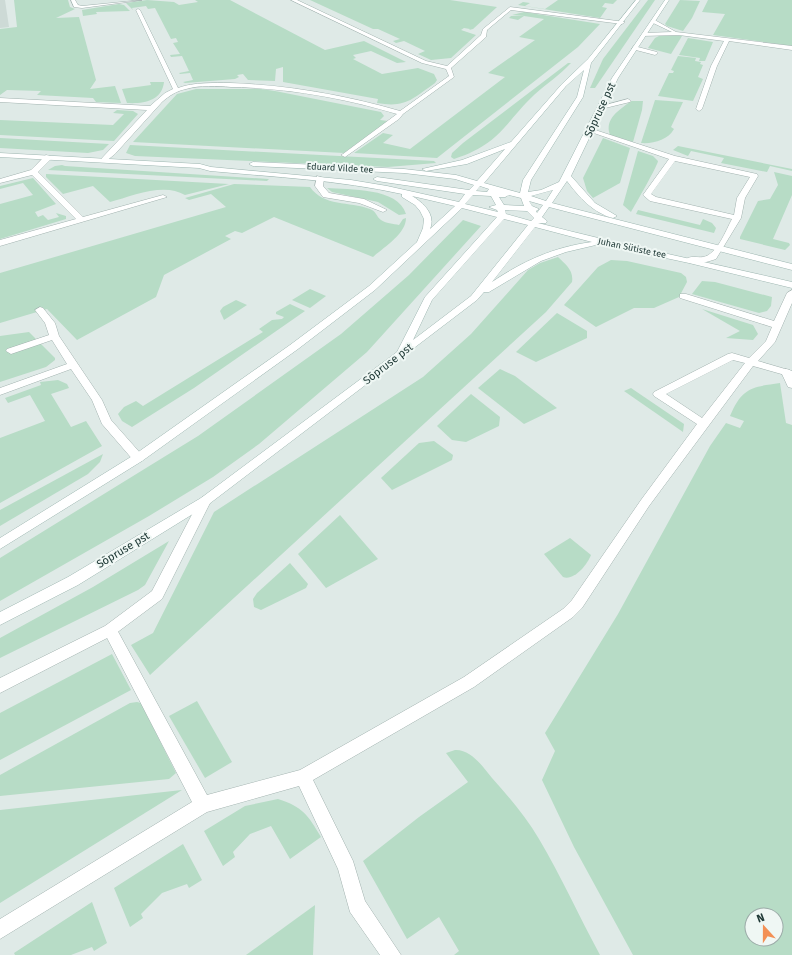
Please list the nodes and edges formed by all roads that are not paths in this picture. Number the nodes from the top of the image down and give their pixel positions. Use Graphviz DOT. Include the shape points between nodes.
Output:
graph roads {
  1 [pos="73,0"];
  2 [pos="140,0"];
  3 [pos="292,0"];
  4 [pos="638,0"];
  5 [pos="667,0"];
  6 [pos="138,10"];
  7 [pos="653,21"];
  8 [pos="622,22"];
  9 [pos="678,33"];
  10 [pos="643,35"];
  11 [pos="727,39"];
  12 [pos="634,48"];
  13 [pos="792,48"];
  14 [pos="655,53"];
  15 [pos="590,61"];
  16 [pos="448,68"];
  17 [pos="176,89"];
  18 [pos="0,100"];
  19 [pos="628,101"];
  20 [pos="601,106"];
  21 [pos="153,108"];
  22 [pos="699,109"];
  23 [pos="401,113"];
  24 [pos="590,130"];
  25 [pos="515,142"];
  26 [pos="0,155"];
  27 [pos="346,155"];
  28 [pos="49,158"];
  29 [pos="672,158"];
  30 [pos="105,160"];
  31 [pos="200,166"];
  32 [pos="404,171"];
  33 [pos="34,172"];
  34 [pos="259,172"];
  35 [pos="567,176"];
  36 [pos="320,178"];
  37 [pos="0,181"];
  38 [pos="479,183"];
  39 [pos="561,184"];
  40 [pos="387,188"];
  41 [pos="471,193"];
  42 [pos="495,195"];
  43 [pos="523,196"];
  44 [pos="163,197"];
  45 [pos="457,208"];
  46 [pos="529,208"];
  47 [pos="383,210"];
  48 [pos="502,211"];
  49 [pos="540,214"];
  50 [pos="736,218"];
  51 [pos="81,220"];
  52 [pos="655,232"];
  53 [pos="0,243"];
  54 [pos="605,243"];
  55 [pos="419,245"];
  56 [pos="720,249"];
  57 [pos="689,260"];
  58 [pos="792,267"];
  59 [pos="792,286"];
  60 [pos="792,293"];
  61 [pos="683,296"];
  62 [pos="474,298"];
  63 [pos="40,310"];
  64 [pos="776,325"];
  65 [pos="54,336"];
  66 [pos="11,350"];
  67 [pos="400,355"];
  68 [pos="751,362"];
  69 [pos="73,365"];
  70 [pos="789,373"];
  71 [pos="792,385"];
  72 [pos="0,392"];
  73 [pos="704,423"];
  74 [pos="138,458"];
  75 [pos="205,501"];
  76 [pos="0,544"];
  77 [pos="0,619"];
  78 [pos="110,630"];
  79 [pos="0,686"];
  80 [pos="302,777"];
  81 [pos="204,806"];
  82 [pos="0,930"];
  83 [pos="390,955"];
  1 -- 2 [label="street" via="76,6 82,7"];
  3 -- 16 [label="street" via="424,62"];
  4 -- 8 [label="street"];
  5 -- 7 [label="street, Sõpruse pst"];
  6 -- 17 [label="street"];
  7 -- 9 [label="street"];
  7 -- 10 [label="street, Sõpruse pst"];
  8 -- 15 [label="street"];
  8 -- 16 [label="street" via="510,6 484,30 484,36"];
  9 -- 10 [label="street"];
  9 -- 11 [label="street"];
  10 -- 12 [label="street, Sõpruse pst"];
  11 -- 13 [label="street"];
  11 -- 22 [label="street" via="714,66"];
  12 -- 14 [label="street"];
  12 -- 20 [label="street, Sõpruse pst"];
  15 -- 25 [label="street" via="564,85"];
  15 -- 43 [label="street" via="580,97 527,180"];
  16 -- 23 [label="street" via="452,76"];
  17 -- 21 [label="street"];
  17 -- 23 [label="street" via="194,86 258,85"];
  18 -- 21 [label="street"];
  19 -- 20 [label="street"];
  20 -- 24 [label="street, Sõpruse pst"];
  21 -- 30 [label="street"];
  23 -- 27 [label="street"];
  24 -- 29 [label="street"];
  24 -- 35 [label="street, Sõpruse pst"];
  25 -- 32 [label="street" via="454,164"];
  25 -- 38 [label="street"];
  26 -- 28 [label="street, Eduard Vilde tee"];
  28 -- 30 [label="street, Eduard Vilde tee"];
  28 -- 33 [label="street"];
  29 -- 50 [label="street" via="754,176 741,198"];
  29 -- 50 [label="street" via="647,195 653,199"];
  30 -- 31 [label="street, Eduard Vilde tee"];
  31 -- 32 [label="street, Eduard Vilde tee" via="214,163"];
  31 -- 34 [label="street, Eduard Vilde tee"];
  32 -- 38 [label="street, Eduard Vilde tee" via="456,177"];
  33 -- 37 [label="street"];
  33 -- 51 [label="street"];
  34 -- 36 [label="street, Eduard Vilde tee"];
  34 -- 41 [label="street" via="378,179"];
  35 -- 39 [label="street, Sõpruse pst"];
  35 -- 52 [label="street" via="589,203 611,216 645,225"];
  36 -- 40 [label="street, Eduard Vilde tee"];
  36 -- 47 [label="street" via="319,186 326,195 361,201"];
  38 -- 41 [label="street"];
  38 -- 42 [label="street"];
  38 -- 43 [label="street, Eduard Vilde tee"];
  39 -- 43 [label="street" via="543,192"];
  39 -- 49 [label="street, Sõpruse pst"];
  40 -- 45 [label="street, Eduard Vilde tee"];
  40 -- 55 [label="street" via="412,199 426,215 428,224"];
  41 -- 42 [label="street"];
  41 -- 45 [label="street"];
  42 -- 43 [label="street"];
  42 -- 48 [label="street"];
  43 -- 46 [label="street"];
  43 -- 49 [label="street"];
  44 -- 51 [label="street"];
  45 -- 48 [label="street, Juhan Sütiste tee"];
  45 -- 55 [label="street"];
  46 -- 48 [label="street"];
  46 -- 49 [label="street"];
  48 -- 49 [label="street, Juhan Sütiste tee"];
  48 -- 67 [label="street" via="428,299"];
  49 -- 52 [label="street" via="638,234"];
  49 -- 54 [label="street, Juhan Sütiste tee" via="560,231"];
  49 -- 62 [label="street, Sõpruse pst"];
  50 -- 56 [label="street"];
  51 -- 53 [label="street"];
  52 -- 56 [label="street, Juhan Sütiste tee"];
  54 -- 57 [label="street, Juhan Sütiste tee"];
  54 -- 62 [label="street" via="575,246 539,256"];
  55 -- 74 [label="street" via="372,288"];
  56 -- 57 [label="street" via="713,257"];
  56 -- 58 [label="street, Juhan Sütiste tee"];
  57 -- 59 [label="street, Juhan Sütiste tee"];
  60 -- 64 [label="street"];
  61 -- 64 [label="street"];
  62 -- 67 [label="street, Sõpruse pst"];
  63 -- 65 [label="street" via="50,323"];
  64 -- 68 [label="street" via="770,342"];
  65 -- 66 [label="street"];
  65 -- 69 [label="street"];
  67 -- 75 [label="street, Sõpruse pst"];
  68 -- 70 [label="street"];
  68 -- 73 [label="street"];
  68 -- 73 [label="street" via="732,356 658,394"];
  69 -- 72 [label="street"];
  69 -- 74 [label="street" via="97,400 106,422"];
  70 -- 71 [label="street"];
  73 -- 80 [label="street" via="645,503 577,604 568,613 469,682"];
  74 -- 76 [label="street"];
  75 -- 77 [label="street, Sõpruse pst" via="73,581"];
  75 -- 78 [label="street" via="157,595"];
  78 -- 79 [label="street"];
  78 -- 81 [label="street"];
  80 -- 81 [label="street"];
  80 -- 83 [label="street" via="348,867 357,905"];
  81 -- 82 [label="street"];
}
